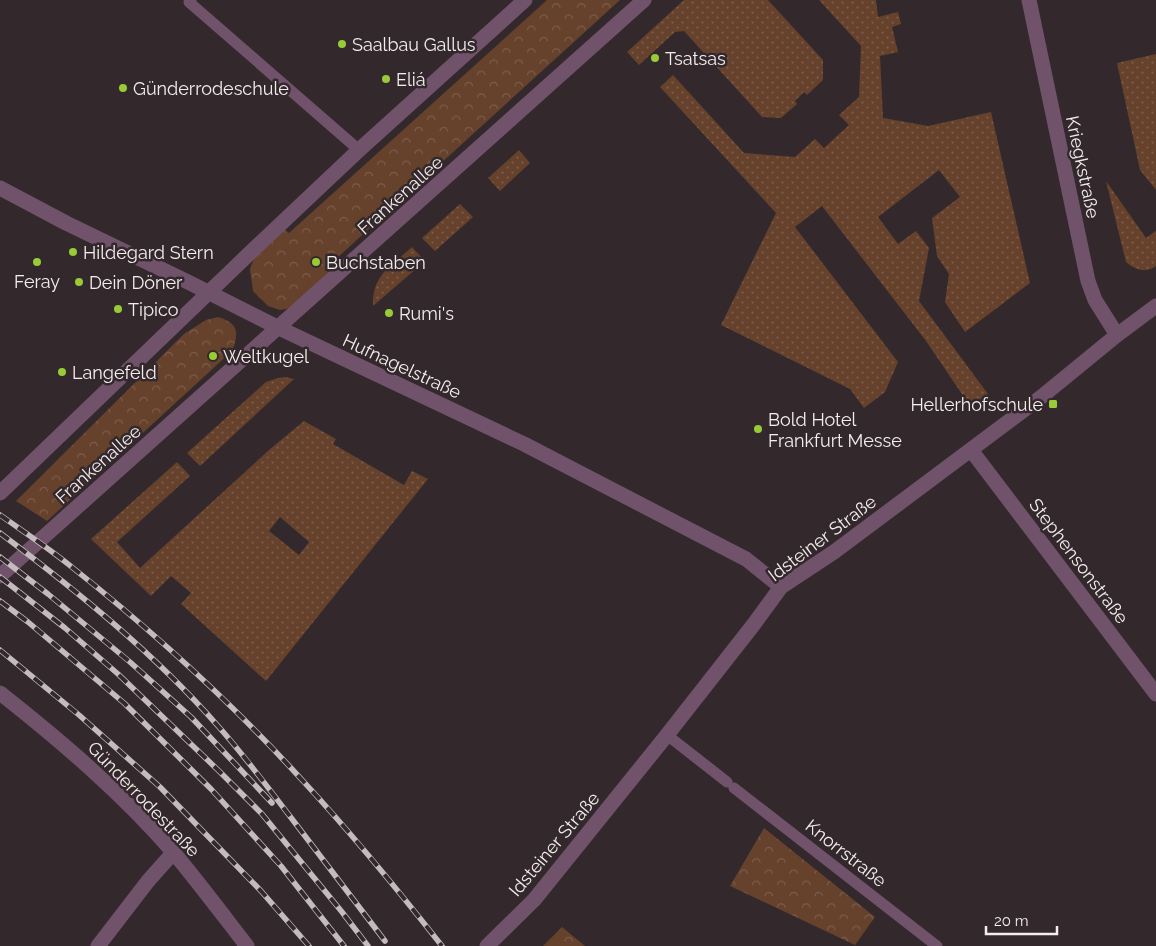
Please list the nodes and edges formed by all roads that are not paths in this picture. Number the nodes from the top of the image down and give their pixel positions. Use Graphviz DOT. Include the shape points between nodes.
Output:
graph roads {
  1 [pos="191,0"];
  2 [pos="525,0"];
  3 [pos="644,0"];
  4 [pos="1029,0"];
  5 [pos="359,150"];
  6 [pos="0,188"];
  7 [pos="209,293"];
  8 [pos="1156,306"];
  9 [pos="279,328"];
  10 [pos="1117,335"];
  11 [pos="971,450"];
  12 [pos="0,493"];
  13 [pos="0,576"];
  14 [pos="781,587"];
  15 [pos="0,692"];
  16 [pos="1156,694"];
  17 [pos="667,735"];
  18 [pos="173,853"];
  19 [pos="98,946"];
  20 [pos="248,946"];
  21 [pos="486,946"];
  22 [pos="937,946"];
  1 -- 5 [label="lane" via="189,2"];
  2 -- 5 [label="street"];
  3 -- 9 [label="street, Frankenallee"];
  4 -- 10 [label="street, Kriegkstraße" via="1088,281 1095,300"];
  5 -- 7 [label="street"];
  6 -- 7 [label="street, Hufnagelstraße"];
  7 -- 9 [label="street, Hufnagelstraße"];
  7 -- 12 [label="street"];
  8 -- 10 [label="street, Idsteiner Straße"];
  9 -- 13 [label="street, Frankenallee"];
  9 -- 14 [label="street, Hufnagelstraße" via="533,449 746,559"];
  10 -- 11 [label="street, Idsteiner Straße"];
  11 -- 14 [label="street, Idsteiner Straße" via="834,552"];
  11 -- 16 [label="street, Stephensonstraße"];
  14 -- 17 [label="street, Idsteiner Straße"];
  15 -- 18 [label="street, Günderrodestraße" via="112,788"];
  17 -- 21 [label="street, Idsteiner Straße" via="534,900"];
  17 -- 22 [label="lane, Knorrstraße"];
  18 -- 19 [label="street"];
  18 -- 20 [label="street, Günderrodestraße"];
}
